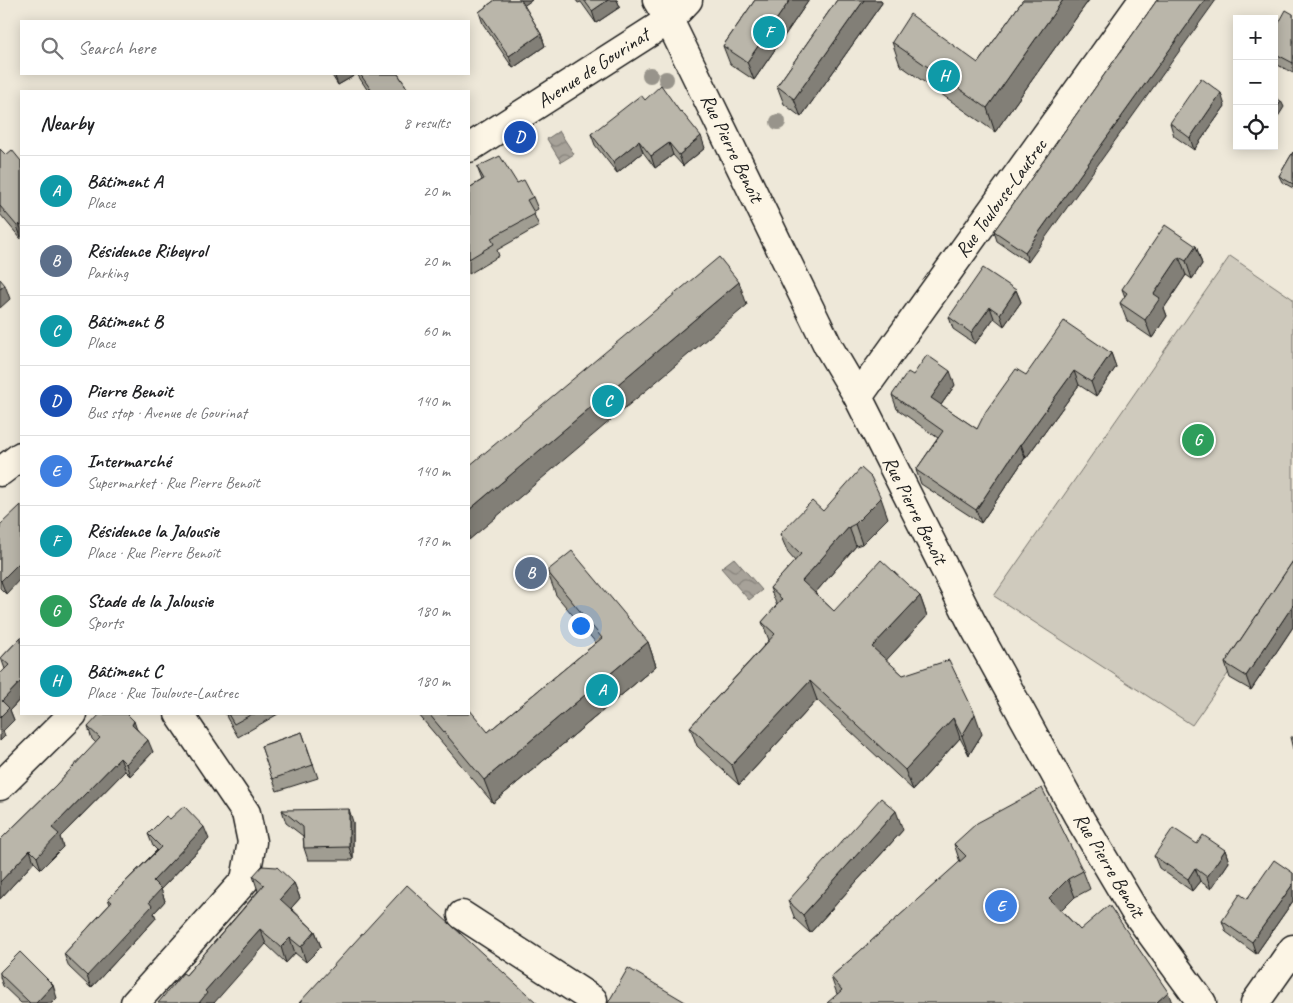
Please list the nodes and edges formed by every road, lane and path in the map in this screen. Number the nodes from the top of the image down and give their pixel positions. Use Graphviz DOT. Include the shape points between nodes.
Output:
graph roads {
  1 [pos="688,0"];
  2 [pos="1143,0"];
  3 [pos="663,10"];
  4 [pos="470,147"];
  5 [pos="858,397"];
  6 [pos="20,457"];
  7 [pos="0,472"];
  8 [pos="72,715"];
  9 [pos="180,715"];
  10 [pos="0,786"];
  11 [pos="462,915"];
  12 [pos="1293,949"];
  13 [pos="135,1003"];
  14 [pos="590,1003"];
  15 [pos="1202,1003"];
  16 [pos="1255,1003"];
  1 -- 3 [label="street, Avenue de Gourinat"];
  2 -- 5 [label="street, Rue Toulouse-Lautrec"];
  3 -- 4 [label="street, Avenue de Gourinat"];
  3 -- 5 [label="street, Rue Pierre Benoît" via="828,346"];
  5 -- 15 [label="street, Rue Pierre Benoît" via="972,623 1077,814 1134,910"];
  6 -- 7 [label="street"];
  8 -- 10 [label="street"];
  9 -- 13 [label="street" via="246,813 252,842 245,880"];
  11 -- 14 [label="street" via="593,1000"];
  12 -- 16 [label="street"];
}
